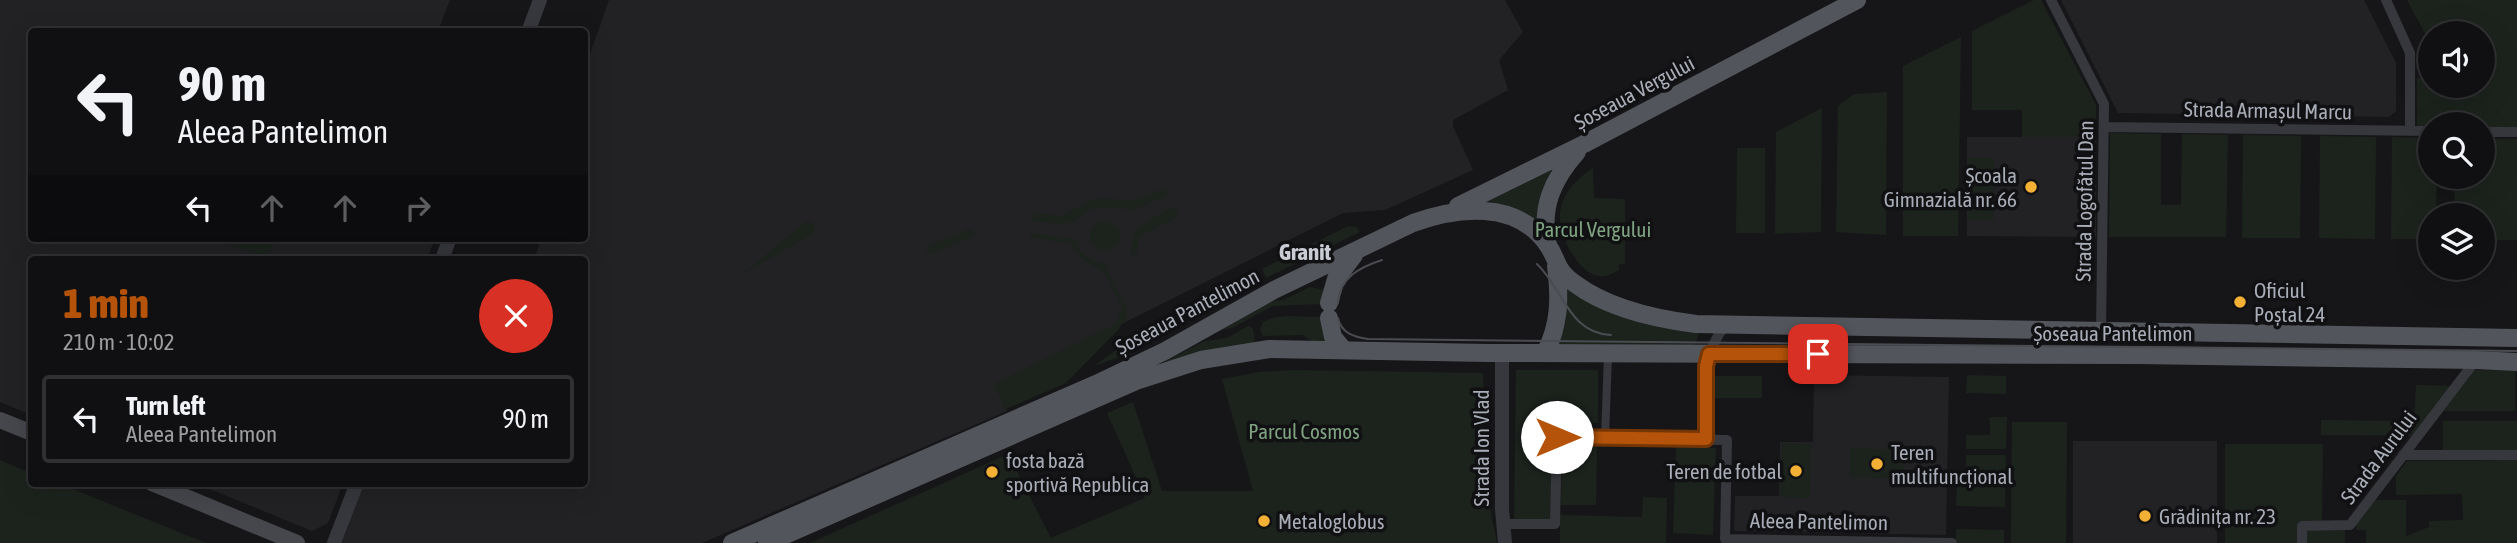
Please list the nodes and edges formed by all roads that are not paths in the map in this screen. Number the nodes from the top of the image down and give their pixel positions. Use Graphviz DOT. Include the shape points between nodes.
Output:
graph roads {
  1 [pos="540,0"];
  2 [pos="1857,0"];
  3 [pos="2051,0"];
  4 [pos="2386,0"];
  5 [pos="530,28"];
  6 [pos="2104,127"];
  7 [pos="2410,130"];
  8 [pos="2418,130"];
  9 [pos="2495,132"];
  10 [pos="2517,132"];
  11 [pos="1584,144"];
  12 [pos="1429,218"];
  13 [pos="1548,245"];
  14 [pos="1362,248"];
  15 [pos="1556,267"];
  16 [pos="1727,325"];
  17 [pos="2101,331"];
  18 [pos="2517,338"];
  19 [pos="1343,349"];
  20 [pos="1502,353"];
  21 [pos="1545,353"];
  22 [pos="1608,354"];
  23 [pos="1709,354"];
  24 [pos="2476,360"];
  25 [pos="2517,362"];
  26 [pos="0,420"];
  27 [pos="28,431"];
  28 [pos="1605,438"];
  29 [pos="1706,439"];
  30 [pos="2517,455"];
  31 [pos="2403,456"];
  32 [pos="162,487"];
  33 [pos="355,487"];
  34 [pos="1503,524"];
  35 [pos="297,543"];
  36 [pos="334,543"];
  37 [pos="732,543"];
  38 [pos="767,543"];
  39 [pos="1505,543"];
  40 [pos="1952,543"];
  41 [pos="2302,543"];
  1 -- 5 [label="street"];
  2 -- 11 [label="main road, Șoseaua Vergului"];
  3 -- 6 [label="street, Strada Logofătul Dan" via="2102,98"];
  4 -- 7 [label="street" via="2410,53"];
  6 -- 7 [label="street, Strada Armașul Marcu"];
  6 -- 17 [label="street, Strada Logofătul Dan"];
  7 -- 8 [label="street, Strada Armașul Marcu"];
  9 -- 10 [label="street"];
  11 -- 12 [label="main road, Șoseaua Vergului"];
  11 -- 13 [label="main road" via="1560,173 1548,198"];
  12 -- 13 [label="main road, Șoseaua Pantelimon" via="1487,210 1520,221"];
  12 -- 14 [label="main road, Șoseaua Pantelimon"];
  13 -- 15 [label="main road, Șoseaua Pantelimon"];
  14 -- 19 [label="main road" via="1339,273 1331,290 1333,337"];
  14 -- 37 [label="main road, Șoseaua Pantelimon" via="1086,389"];
  15 -- 16 [label="main road, Șoseaua Pantelimon" via="1585,290 1621,306 1683,322"];
  15 -- 21 [label="main road" via="1559,308"];
  16 -- 17 [label="main road, Șoseaua Pantelimon"];
  16 -- 23 [label="street"];
  17 -- 18 [label="main road, Șoseaua Pantelimon"];
  19 -- 20 [label="main road, Șoseaua Pantelimon"];
  19 -- 38 [label="main road, Șoseaua Pantelimon" via="1269,349 1178,366"];
  20 -- 21 [label="main road, Șoseaua Pantelimon"];
  20 -- 34 [label="street, Strada Ion Vlad"];
  21 -- 22 [label="main road, Șoseaua Pantelimon"];
  22 -- 23 [label="main road, Șoseaua Pantelimon"];
  22 -- 28 [label="street"];
  23 -- 24 [label="main road, Șoseaua Pantelimon"];
  23 -- 29 [label="street"];
  24 -- 25 [label="main road, Șoseaua Pantelimon"];
  24 -- 31 [label="street, Strada Aurului"];
  26 -- 27 [label="main road"];
  28 -- 29 [label="street"];
  28 -- 34 [label="street" via="1557,437 1555,524"];
  29 -- 40 [label="street, Aleea Pantelimon" via="1727,440 1725,539"];
  30 -- 31 [label="street"];
  31 -- 41 [label="street, Strada Aurului" via="2350,525 2302,526"];
  32 -- 35 [label="main road"];
  33 -- 36 [label="street"];
  34 -- 39 [label="street, Strada Ion Vlad"];
}
